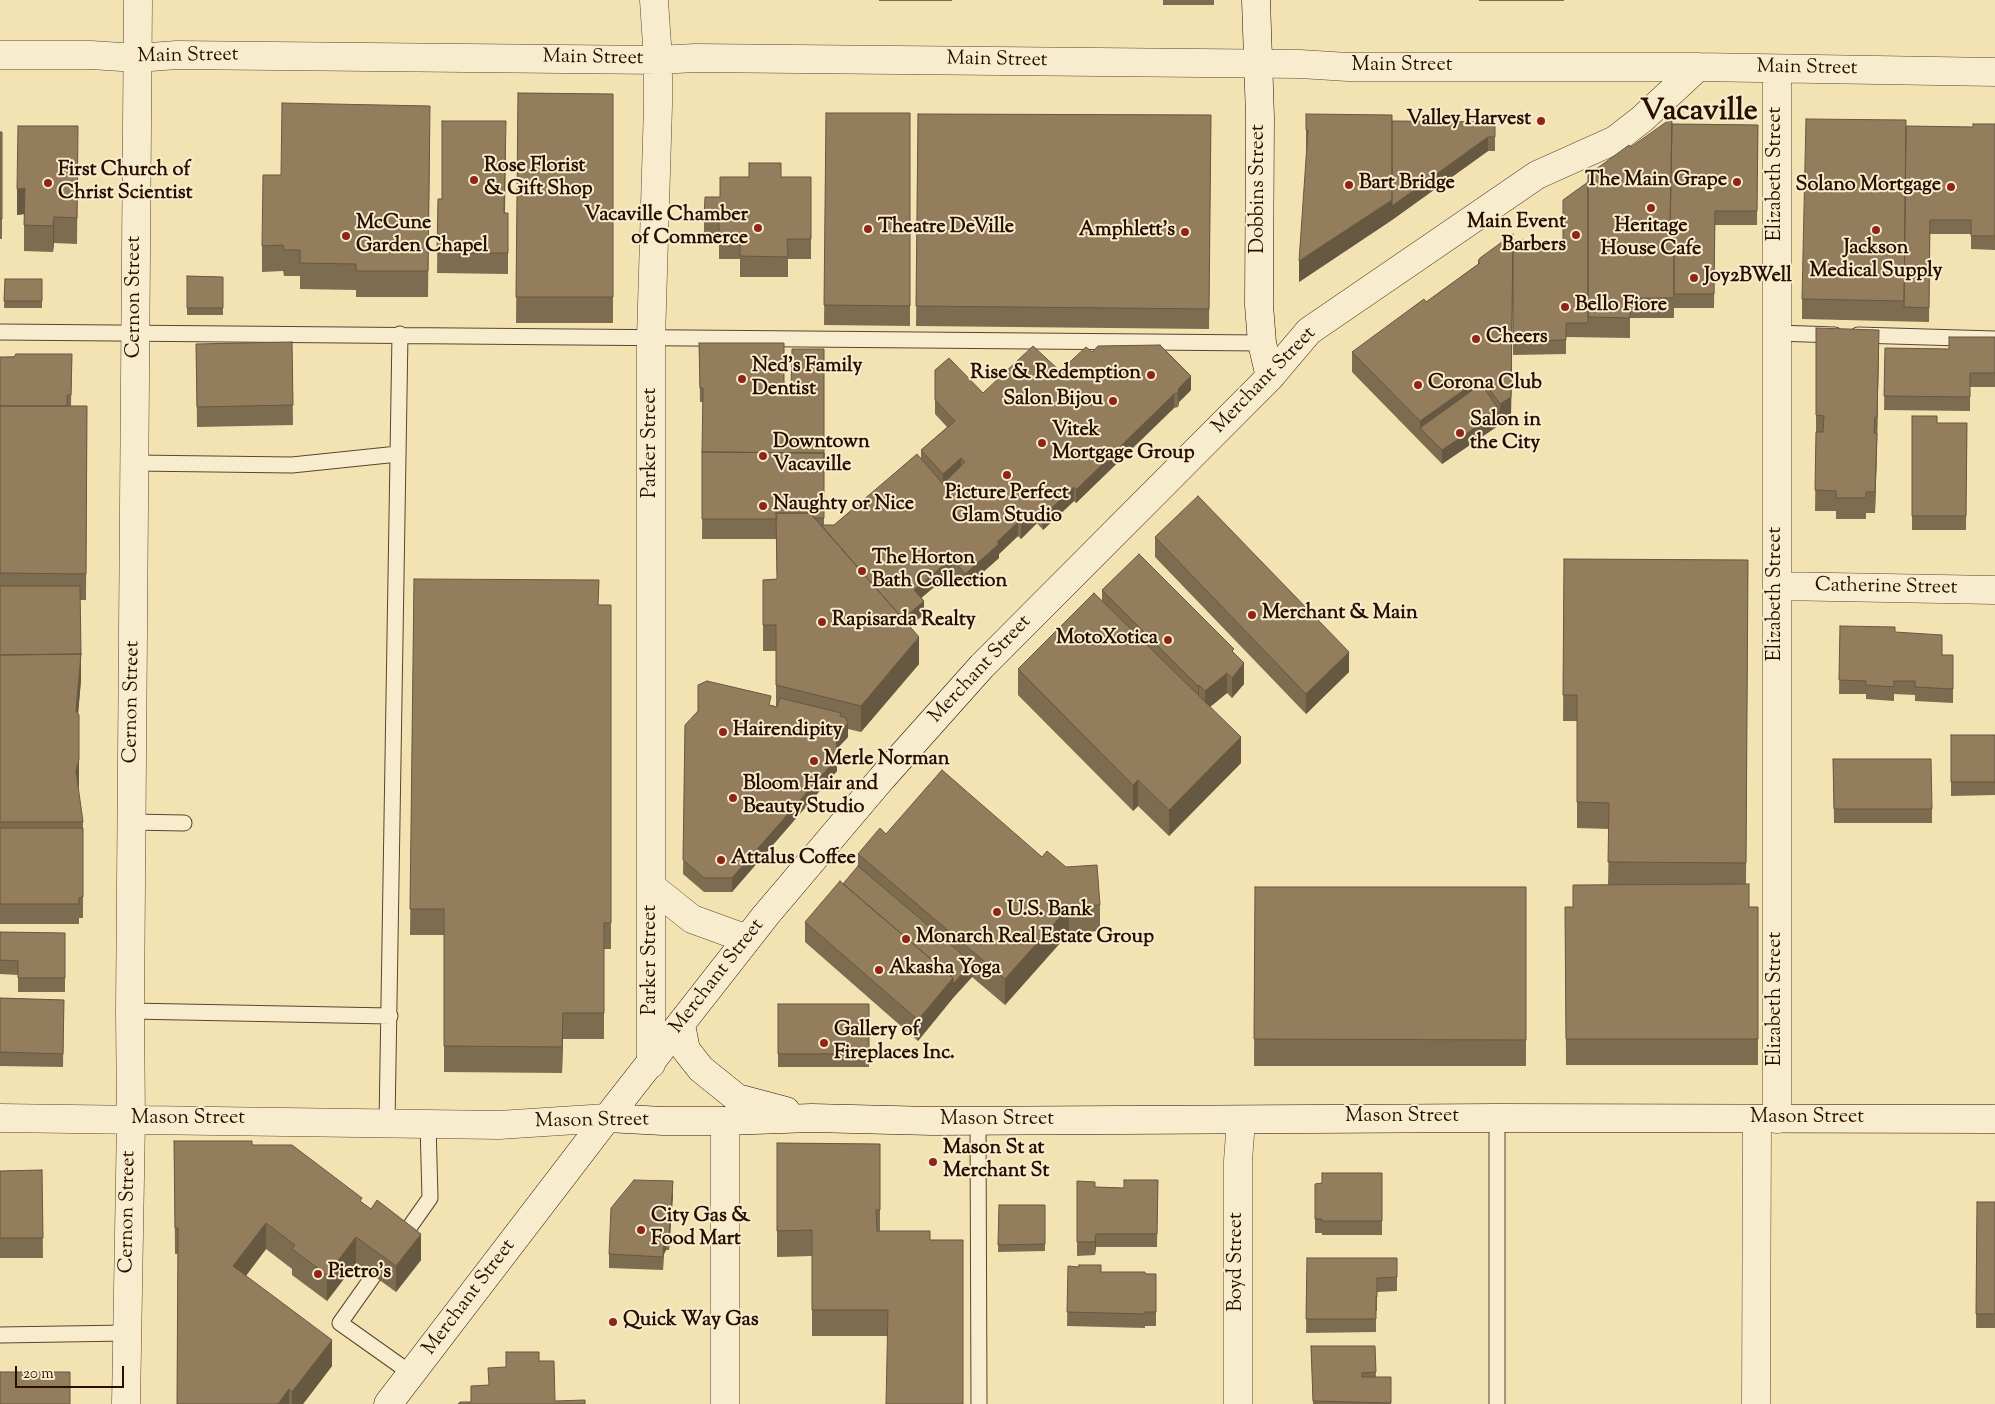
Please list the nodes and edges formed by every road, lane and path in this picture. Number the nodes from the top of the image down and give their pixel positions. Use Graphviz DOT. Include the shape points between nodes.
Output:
graph roads {
  1 [pos="138,0"];
  2 [pos="654,0"];
  3 [pos="1256,0"];
  4 [pos="0,54"];
  5 [pos="137,58"];
  6 [pos="658,60"];
  7 [pos="1257,64"];
  8 [pos="1698,68"];
  9 [pos="1777,69"];
  10 [pos="1995,72"];
  11 [pos="0,332"];
  12 [pos="136,333"];
  13 [pos="1777,333"];
  14 [pos="400,334"];
  15 [pos="651,338"];
  16 [pos="1995,339"];
  17 [pos="1262,343"];
  18 [pos="1270,377"];
  19 [pos="398,454"];
  20 [pos="135,463"];
  21 [pos="1777,586"];
  22 [pos="1995,590"];
  23 [pos="131,822"];
  24 [pos="184,823"];
  25 [pos="652,887"];
  26 [pos="747,939"];
  27 [pos="130,1011"];
  28 [pos="390,1016"];
  29 [pos="681,1025"];
  30 [pos="651,1064"];
  31 [pos="0,1118"];
  32 [pos="607,1118"];
  33 [pos="812,1118"];
  34 [pos="1497,1118"];
  35 [pos="1767,1119"];
  36 [pos="1995,1119"];
  37 [pos="131,1120"];
  38 [pos="1241,1120"];
  39 [pos="725,1121"];
  40 [pos="978,1121"];
  41 [pos="387,1123"];
  42 [pos="428,1124"];
  43 [pos="398,1243"];
  44 [pos="374,1275"];
  45 [pos="127,1333"];
  46 [pos="0,1335"];
  47 [pos="412,1374"];
  48 [pos="126,1404"];
  49 [pos="388,1404"];
  50 [pos="725,1404"];
  51 [pos="979,1404"];
  52 [pos="1238,1404"];
  53 [pos="1498,1404"];
  54 [pos="1756,1404"];
  1 -- 5 [label="street, Cernon Street"];
  2 -- 6 [label="street, Parker Street"];
  3 -- 7 [label="street, Dobbins Street"];
  4 -- 5 [label="street, Main Street"];
  5 -- 6 [label="street, Main Street" via="187,55"];
  5 -- 12 [label="street, Cernon Street"];
  6 -- 7 [label="street, Main Street"];
  6 -- 15 [label="street, Parker Street"];
  7 -- 8 [label="street, Main Street" via="1348,68"];
  7 -- 17 [label="street, Dobbins Street"];
  8 -- 9 [label="street, Main Street"];
  8 -- 18 [label="street, Merchant Street" via="1615,140 1537,175 1309,331"];
  9 -- 10 [label="street, Main Street"];
  9 -- 13 [label="street, Elizabeth Street"];
  11 -- 12 [label="lane"];
  12 -- 14 [label="lane"];
  12 -- 20 [label="street, Cernon Street"];
  13 -- 16 [label="lane"];
  13 -- 21 [label="street, Elizabeth Street"];
  14 -- 15 [label="lane"];
  14 -- 19 [label="lane"];
  15 -- 17 [label="lane"];
  15 -- 25 [label="street, Parker Street"];
  17 -- 18 [label="street, Dobbins Street"];
  18 -- 26 [label="street, Merchant Street" via="977,671"];
  19 -- 20 [label="lane" via="292,465"];
  19 -- 28 [label="lane"];
  20 -- 23 [label="street, Cernon Street"];
  21 -- 22 [label="street, Catherine Street"];
  21 -- 35 [label="street, Elizabeth Street"];
  23 -- 24 [label="lane"];
  23 -- 27 [label="street, Cernon Street"];
  25 -- 26 [label="street, Parker Street" via="692,919"];
  25 -- 30 [label="street, Parker Street"];
  26 -- 29 [label="street, Merchant Street"];
  27 -- 28 [label="lane"];
  27 -- 37 [label="street, Cernon Street"];
  28 -- 41 [label="lane"];
  29 -- 30 [label="street, Merchant Street"];
  29 -- 33 [label="street" via="686,1050 701,1069 737,1098"];
  30 -- 32 [label="street, Merchant Street"];
  31 -- 37 [label="street, Mason Street"];
  32 -- 39 [label="street, Mason Street"];
  32 -- 42 [label="street, Mason Street" via="499,1125"];
  32 -- 47 [label="street, Merchant Street"];
  33 -- 39 [label="street, Mason Street"];
  33 -- 40 [label="street, Mason Street"];
  34 -- 35 [label="street, Mason Street"];
  34 -- 38 [label="street, Mason Street"];
  34 -- 53 [label="lane"];
  35 -- 36 [label="street, Mason Street"];
  35 -- 54 [label="street, Elizabeth Street"];
  37 -- 41 [label="street, Mason Street"];
  37 -- 45 [label="street, Cernon Street"];
  38 -- 40 [label="street, Mason Street"];
  38 -- 52 [label="street, Boyd Street" via="1238,1161"];
  39 -- 50 [label="street"];
  40 -- 51 [label="lane"];
  41 -- 42 [label="street, Mason Street"];
  42 -- 43 [label="lane" via="430,1198"];
  44 -- 47 [label="lane" via="340,1323"];
  45 -- 46 [label="lane"];
  45 -- 48 [label="street, Cernon Street"];
  47 -- 49 [label="street, Merchant Street"];
}
